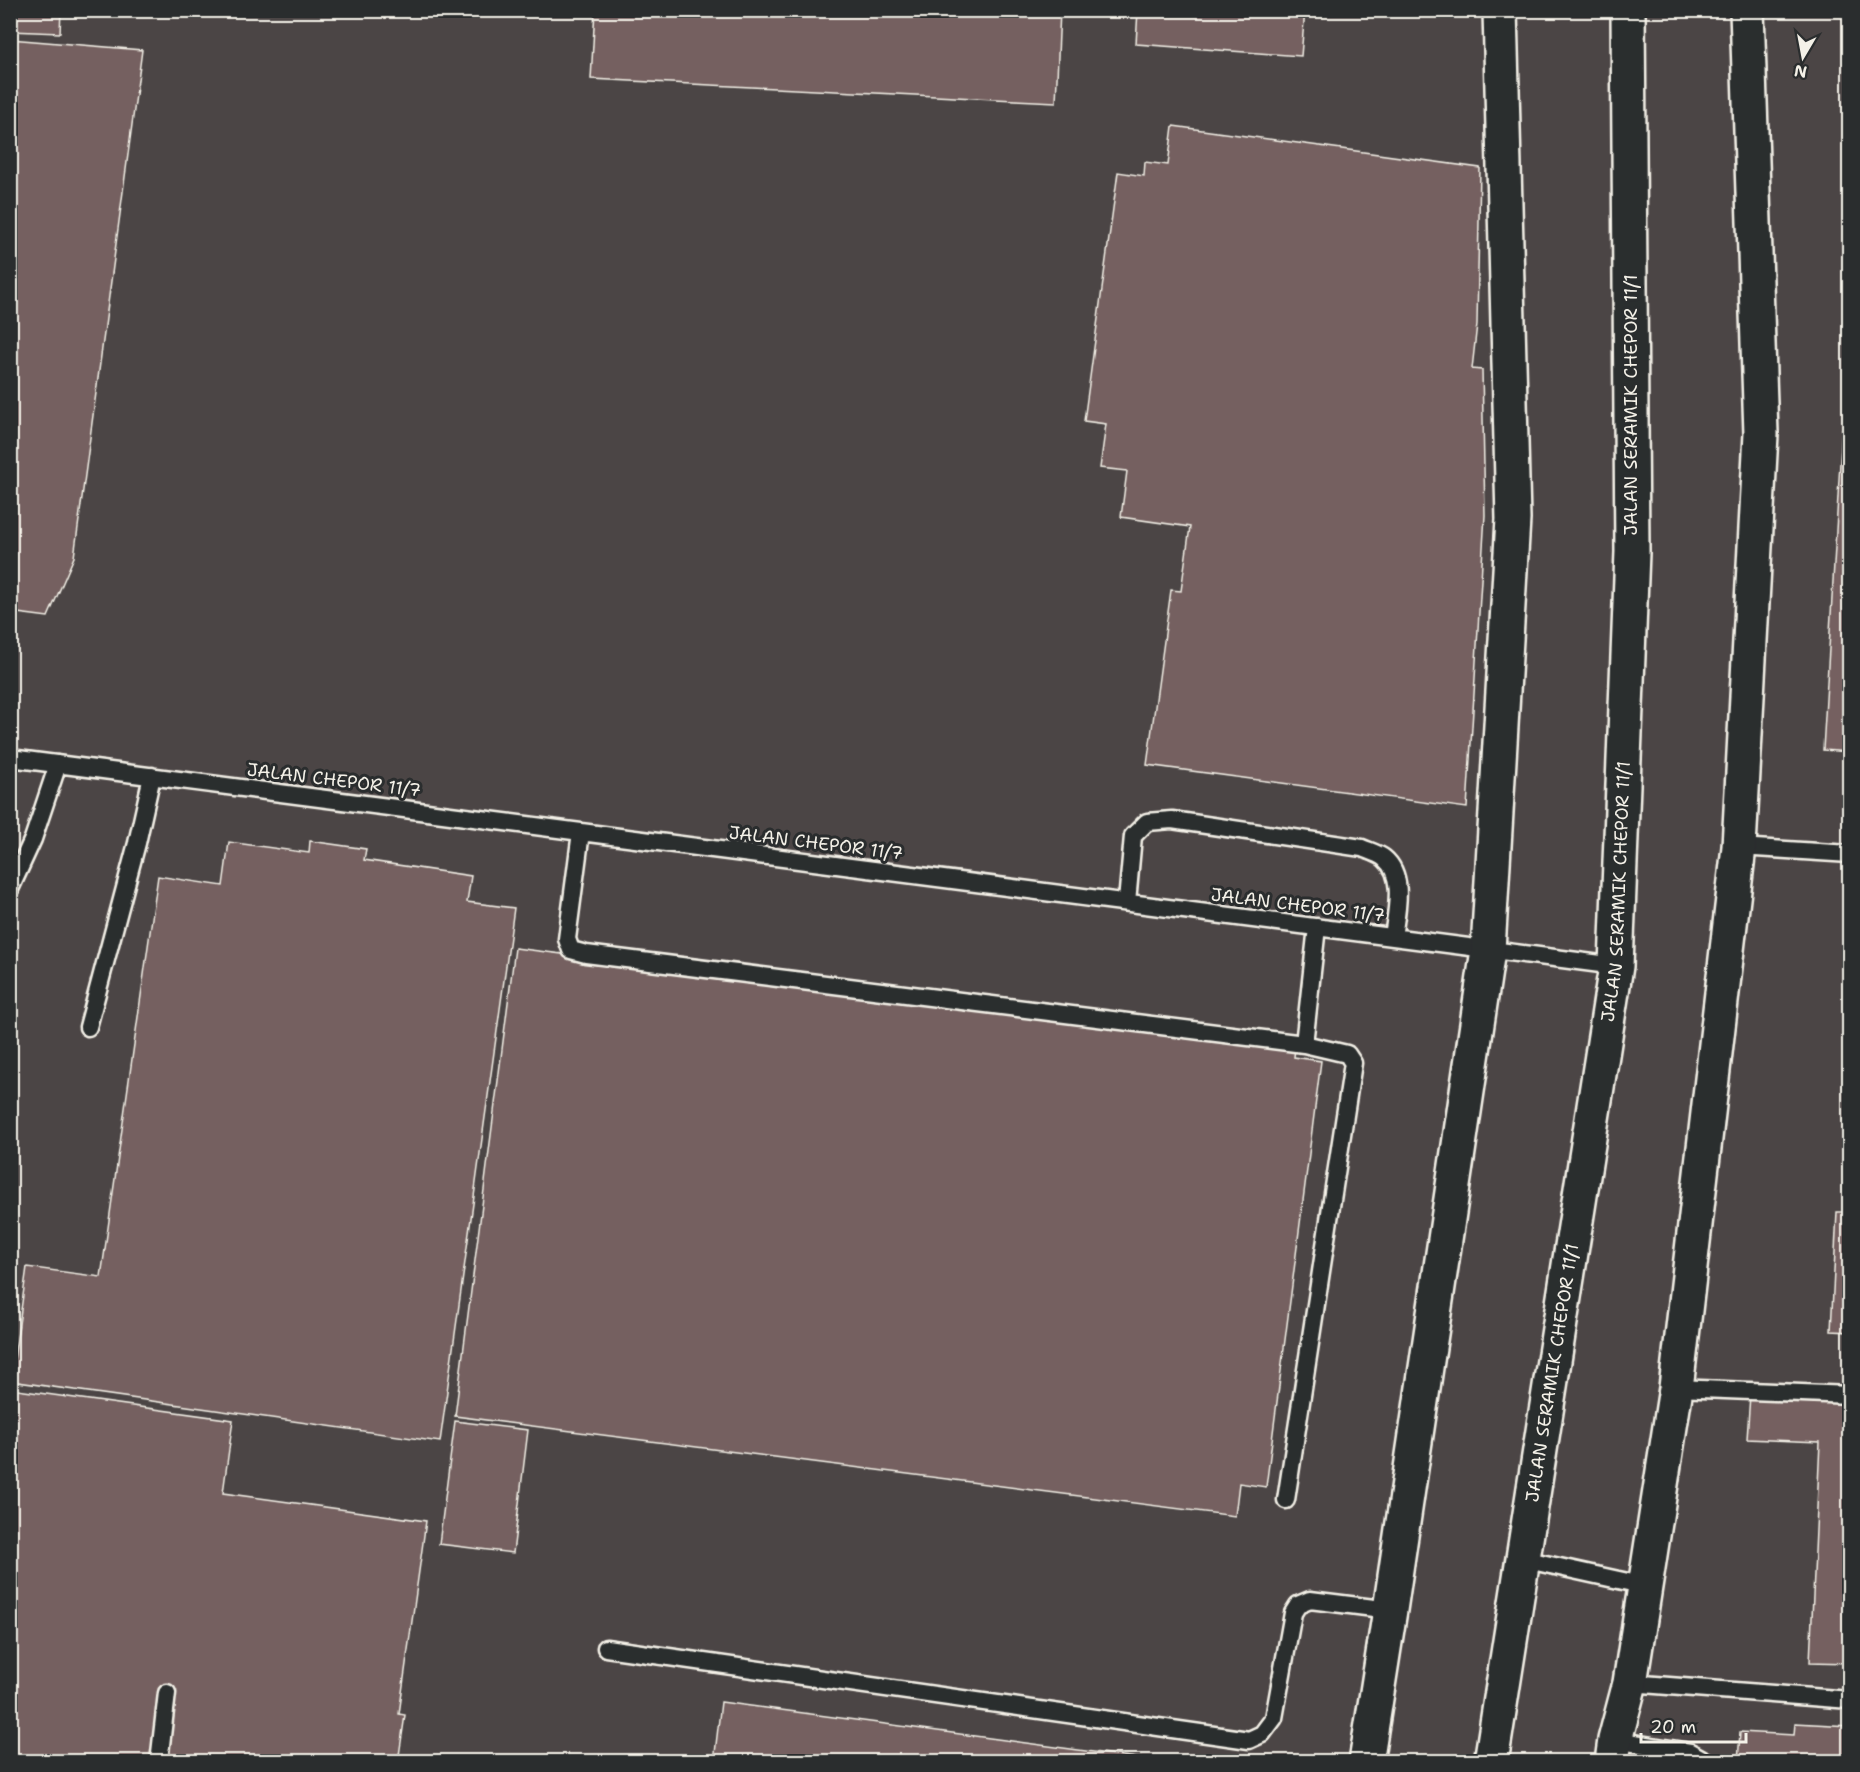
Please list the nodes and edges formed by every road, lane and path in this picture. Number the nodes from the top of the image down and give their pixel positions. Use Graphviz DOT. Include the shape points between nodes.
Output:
graph roads {
  1 [pos="1500,10"];
  2 [pos="1628,10"];
  3 [pos="1747,10"];
  4 [pos="10,758"];
  5 [pos="58,764"];
  6 [pos="152,776"];
  7 [pos="581,832"];
  8 [pos="1739,847"];
  9 [pos="1850,854"];
  10 [pos="10,889"];
  11 [pos="1126,902"];
  12 [pos="1317,927"];
  13 [pos="1393,937"];
  14 [pos="1488,950"];
  15 [pos="1616,966"];
  16 [pos="88,1027"];
  17 [pos="1304,1044"];
  18 [pos="1676,1388"];
  19 [pos="1850,1395"];
  20 [pos="1286,1500"];
  21 [pos="1523,1558"];
  22 [pos="1646,1586"];
  23 [pos="1390,1611"];
  24 [pos="606,1648"];
  25 [pos="1630,1683"];
  26 [pos="167,1693"];
  27 [pos="1850,1700"];
  28 [pos="1613,1751"];
  29 [pos="159,1761"];
  30 [pos="1366,1761"];
  31 [pos="1491,1761"];
  32 [pos="1708,1761"];
  1 -- 14 [label="street" via="1513,519"];
  2 -- 15 [label="street, JALAN SERAMIK CHEPOR 11/1" via="1632,552"];
  3 -- 8 [label="street" via="1761,434"];
  4 -- 5 [label="lane, JALAN CHEPOR 11/7"];
  5 -- 6 [label="lane, JALAN CHEPOR 11/7"];
  5 -- 10 [label="lane" via="33,839"];
  6 -- 7 [label="lane, JALAN CHEPOR 11/7"];
  6 -- 16 [label="lane"];
  7 -- 11 [label="lane, JALAN CHEPOR 11/7"];
  7 -- 17 [label="lane" via="567,939 571,950"];
  8 -- 9 [label="lane"];
  8 -- 18 [label="street"];
  11 -- 12 [label="lane, JALAN CHEPOR 11/7"];
  11 -- 13 [label="lane" via="1133,836 1147,822 1172,820 1362,848 1384,858 1395,871"];
  12 -- 13 [label="lane, JALAN CHEPOR 11/7"];
  12 -- 17 [label="lane"];
  13 -- 14 [label="lane, JALAN CHEPOR 11/7"];
  14 -- 15 [label="lane, JALAN CHEPOR 11/7"];
  14 -- 23 [label="street"];
  15 -- 21 [label="street, JALAN SERAMIK CHEPOR 11/1"];
  17 -- 20 [label="lane" via="1347,1054 1353,1063"];
  18 -- 19 [label="lane"];
  18 -- 22 [label="street"];
  21 -- 22 [label="lane"];
  21 -- 31 [label="street, JALAN SERAMIK CHEPOR 11/1"];
  22 -- 25 [label="street"];
  23 -- 24 [label="lane" via="1310,1600 1298,1605 1293,1613 1274,1718 1262,1734 1249,1740"];
  23 -- 30 [label="street"];
  25 -- 27 [label="lane"];
  25 -- 28 [label="street"];
  26 -- 29 [label="lane"];
  28 -- 32 [label="lane" via="1690,1752"];
}
